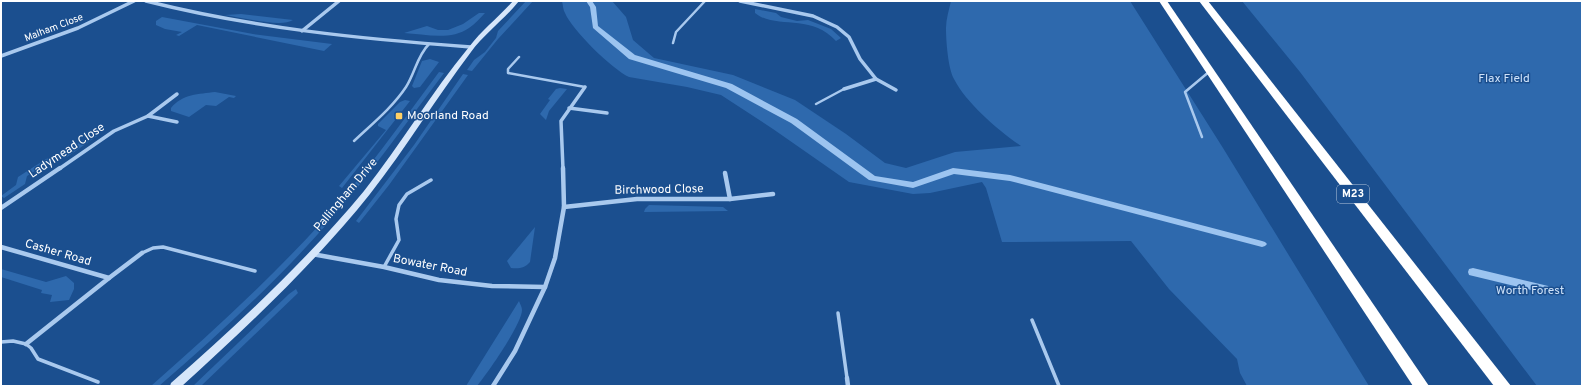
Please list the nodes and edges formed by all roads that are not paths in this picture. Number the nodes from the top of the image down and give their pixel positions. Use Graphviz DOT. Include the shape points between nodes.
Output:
graph roads {
  1 [pos="134,1"];
  2 [pos="146,1"];
  3 [pos="339,1"];
  4 [pos="516,1"];
  5 [pos="705,1"];
  6 [pos="740,1"];
  7 [pos="1163,1"];
  8 [pos="1203,1"];
  9 [pos="302,31"];
  10 [pos="672,43"];
  11 [pos="429,44"];
  12 [pos="471,48"];
  13 [pos="1,56"];
  14 [pos="518,57"];
  15 [pos="1210,71"];
  16 [pos="876,79"];
  17 [pos="585,87"];
  18 [pos="844,89"];
  19 [pos="896,90"];
  20 [pos="177,94"];
  21 [pos="816,104"];
  22 [pos="568,108"];
  23 [pos="607,113"];
  24 [pos="148,116"];
  25 [pos="177,122"];
  26 [pos="1202,137"];
  27 [pos="354,141"];
  28 [pos="725,173"];
  29 [pos="431,180"];
  30 [pos="773,194"];
  31 [pos="730,199"];
  32 [pos="564,207"];
  33 [pos="1,208"];
  34 [pos="1,247"];
  35 [pos="142,254"];
  36 [pos="312,254"];
  37 [pos="384,267"];
  38 [pos="255,271"];
  39 [pos="109,278"];
  40 [pos="545,287"];
  41 [pos="838,312"];
  42 [pos="1032,320"];
  43 [pos="1,342"];
  44 [pos="26,344"];
  45 [pos="847,378"];
  46 [pos="98,382"];
  47 [pos="174,386"];
  48 [pos="493,386"];
  49 [pos="848,386"];
  50 [pos="1059,386"];
  51 [pos="1421,386"];
  52 [pos="1503,386"];
  1 -- 13 [label="street, Malham Close" via="78,28"];
  2 -- 9 [label="street" via="217,18"];
  3 -- 9 [label="street"];
  4 -- 12 [label="street, Pallingham Drive"];
  5 -- 10 [label="lane" via="676,32"];
  6 -- 16 [label="street" via="809,15 837,27 849,37 860,59"];
  7 -- 15 [label="highway"];
  8 -- 52 [label="highway, M23"];
  9 -- 11 [label="street"];
  11 -- 12 [label="street"];
  11 -- 27 [label="lane" via="420,52 406,87"];
  12 -- 36 [label="street, Pallingham Drive" via="366,193"];
  14 -- 17 [label="lane" via="508,69 508,73"];
  15 -- 26 [label="lane" via="1185,92"];
  15 -- 51 [label="highway"];
  16 -- 18 [label="street"];
  16 -- 19 [label="street"];
  17 -- 22 [label="street"];
  18 -- 21 [label="lane"];
  20 -- 24 [label="street, Ladymead Close"];
  22 -- 23 [label="street"];
  22 -- 32 [label="street" via="560,127"];
  24 -- 25 [label="street"];
  24 -- 33 [label="street, Ladymead Close" via="114,131"];
  28 -- 31 [label="street"];
  29 -- 37 [label="lane" via="412,190 398,205 396,219 399,239"];
  30 -- 31 [label="street, Birchwood Close"];
  31 -- 32 [label="street, Birchwood Close" via="637,199"];
  32 -- 40 [label="street" via="555,258"];
  34 -- 39 [label="street, Casher Road"];
  35 -- 38 [label="lane" via="153,248 163,247"];
  35 -- 39 [label="street"];
  36 -- 37 [label="street, Bowater Road"];
  36 -- 47 [label="street, Pallingham Drive" via="209,356"];
  37 -- 40 [label="street, Bowater Road" via="440,280 492,286"];
  39 -- 44 [label="street"];
  40 -- 48 [label="street" via="516,352"];
  41 -- 45 [label="lane"];
  42 -- 50 [label="lane"];
  43 -- 44 [label="lane"];
  44 -- 46 [label="lane" via="38,359"];
  45 -- 49 [label="street"];
}
